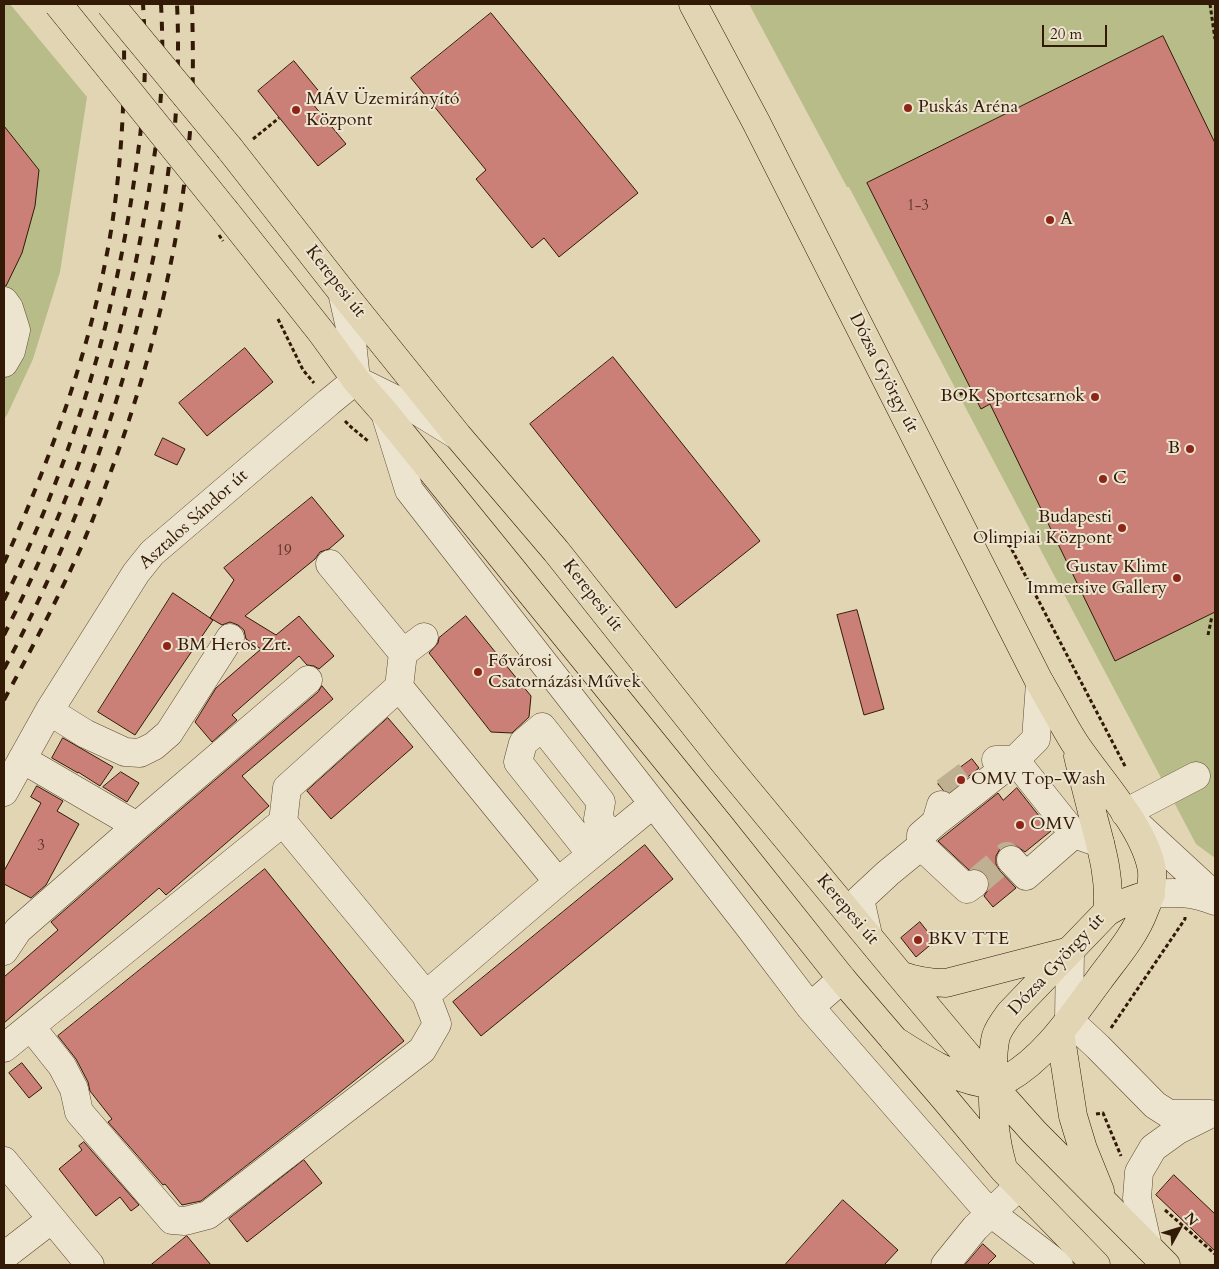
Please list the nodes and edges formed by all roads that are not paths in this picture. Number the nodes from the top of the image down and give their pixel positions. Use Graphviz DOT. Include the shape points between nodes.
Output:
graph roads {
  1 [pos="58,4"];
  2 [pos="110,4"];
  3 [pos="693,4"];
  4 [pos="342,292"];
  5 [pos="4,301"];
  6 [pos="4,363"];
  7 [pos="356,380"];
  8 [pos="385,413"];
  9 [pos="458,436"];
  10 [pos="330,564"];
  11 [pos="424,636"];
  12 [pos="230,638"];
  13 [pos="403,654"];
  14 [pos="308,680"];
  15 [pos="1040,683"];
  16 [pos="399,687"];
  17 [pos="49,711"];
  18 [pos="1074,742"];
  19 [pos="22,759"];
  20 [pos="1015,760"];
  21 [pos="978,767"];
  22 [pos="1196,776"];
  23 [pos="4,792"];
  24 [pos="945,792"];
  25 [pos="653,804"];
  26 [pos="1125,813"];
  27 [pos="283,822"];
  28 [pos="936,822"];
  29 [pos="137,826"];
  30 [pos="1074,834"];
  31 [pos="613,836"];
  32 [pos="1100,843"];
  33 [pos="921,846"];
  34 [pos="591,854"];
  35 [pos="1011,860"];
  36 [pos="558,882"];
  37 [pos="974,884"];
  38 [pos="1151,894"];
  39 [pos="1215,896"];
  40 [pos="1215,900"];
  41 [pos="1107,912"];
  42 [pos="868,935"];
  43 [pos="4,951"];
  44 [pos="1070,951"];
  45 [pos="900,975"];
  46 [pos="842,980"];
  47 [pos="426,995"];
  48 [pos="810,1007"];
  49 [pos="1064,1026"];
  50 [pos="31,1027"];
  51 [pos="894,1040"];
  52 [pos="4,1048"];
  53 [pos="992,1085"];
  54 [pos="1213,1113"];
  55 [pos="4,1161"];
  56 [pos="1012,1178"];
  57 [pos="1106,1204"];
  58 [pos="991,1213"];
  59 [pos="52,1219"];
  60 [pos="4,1256"];
  61 [pos="1157,1256"];
  62 [pos="90,1265"];
  63 [pos="944,1265"];
  64 [pos="1059,1265"];
  65 [pos="1096,1265"];
  1 -- 7 [label="main road, bridge" via="316,325"];
  2 -- 4 [label="main road, Kerepesi út, bridge" via="241,144"];
  3 -- 15 [label="main road, Dózsa György út"];
  4 -- 7 [label="street" via="351,332"];
  4 -- 9 [label="main road, Kerepesi út"];
  5 -- 6 [label="street" via="16,330"];
  7 -- 8 [label="main road"];
  7 -- 9 [label="street"];
  7 -- 17 [label="street, Asztalos Sándor út" via="152,553"];
  8 -- 25 [label="street" via="409,490"];
  8 -- 46 [label="main road"];
  9 -- 42 [label="main road, Kerepesi út" via="556,551 723,761"];
  10 -- 13 [label="street"];
  11 -- 13 [label="street"];
  12 -- 17 [label="street" via="169,733 140,753 125,752 86,734"];
  13 -- 16 [label="street"];
  14 -- 29 [label="street"];
  15 -- 18 [label="main road, Dózsa György út"];
  15 -- 20 [label="street" via="1036,739"];
  16 -- 27 [label="street" via="287,788"];
  16 -- 36 [label="street"];
  17 -- 19 [label="street, Asztalos Sándor út"];
  18 -- 26 [label="main road, Dózsa György út"];
  18 -- 32 [label="main road, Dózsa György út"];
  19 -- 23 [label="street, Asztalos Sándor út"];
  19 -- 29 [label="street"];
  20 -- 21 [label="street" via="987,761"];
  20 -- 28 [label="street"];
  20 -- 30 [label="street"];
  22 -- 26 [label="street"];
  24 -- 28 [label="street"];
  25 -- 31 [label="street"];
  25 -- 48 [label="street"];
  26 -- 38 [label="main road, Dózsa György út" via="1147,853 1152,873"];
  26 -- 39 [label="street, Dózsa György út"];
  27 -- 47 [label="street"];
  27 -- 50 [label="street"];
  28 -- 33 [label="street" via="921,835"];
  29 -- 43 [label="street" via="18,930"];
  30 -- 32 [label="street"];
  30 -- 35 [label="street" via="1026,876"];
  31 -- 34 [label="street"];
  31 -- 34 [label="street" via="598,819 601,802 542,727 522,743 518,762"];
  32 -- 41 [label="main road, Dózsa György út" via="1108,884"];
  33 -- 37 [label="street" via="968,889"];
  33 -- 42 [label="street" via="860,899"];
  34 -- 36 [label="street"];
  36 -- 47 [label="street"];
  38 -- 40 [label="street" via="1187,893"];
  38 -- 41 [label="main road"];
  38 -- 49 [label="main road, Dózsa György út" via="1125,945"];
  41 -- 44 [label="main road, Dózsa György út"];
  42 -- 45 [label="main road, Kerepesi út"];
  44 -- 45 [label="main road" via="946,983 913,980"];
  44 -- 49 [label="street"];
  44 -- 53 [label="main road, Dózsa György út" via="1010,1012 1002,1025 993,1052"];
  45 -- 53 [label="main road, Kerepesi út"];
  46 -- 48 [label="street"];
  46 -- 51 [label="main road"];
  47 -- 50 [label="street" via="436,1024 422,1050 208,1214 185,1221 172,1220 80,1112 74,1089 62,1066"];
  48 -- 58 [label="street"];
  49 -- 53 [label="main road, Dózsa György út" via="1026,1066"];
  49 -- 54 [label="street" via="1098,1047 1168,1114"];
  49 -- 57 [label="main road" via="1073,1116"];
  50 -- 52 [label="street"];
  51 -- 53 [label="main road" via="961,1077"];
  51 -- 56 [label="main road"];
  53 -- 56 [label="main road" via="997,1147"];
  53 -- 57 [label="main road, Kerepesi út"];
  54 -- 61 [label="street" via="1178,1130 1153,1148 1139,1172 1137,1198"];
  55 -- 59 [label="street"];
  56 -- 58 [label="street"];
  56 -- 65 [label="main road"];
  57 -- 61 [label="main road, Kerepesi út"];
  58 -- 63 [label="street" via="974,1228"];
  58 -- 64 [label="street"];
  59 -- 60 [label="street"];
  59 -- 62 [label="street"];
}
